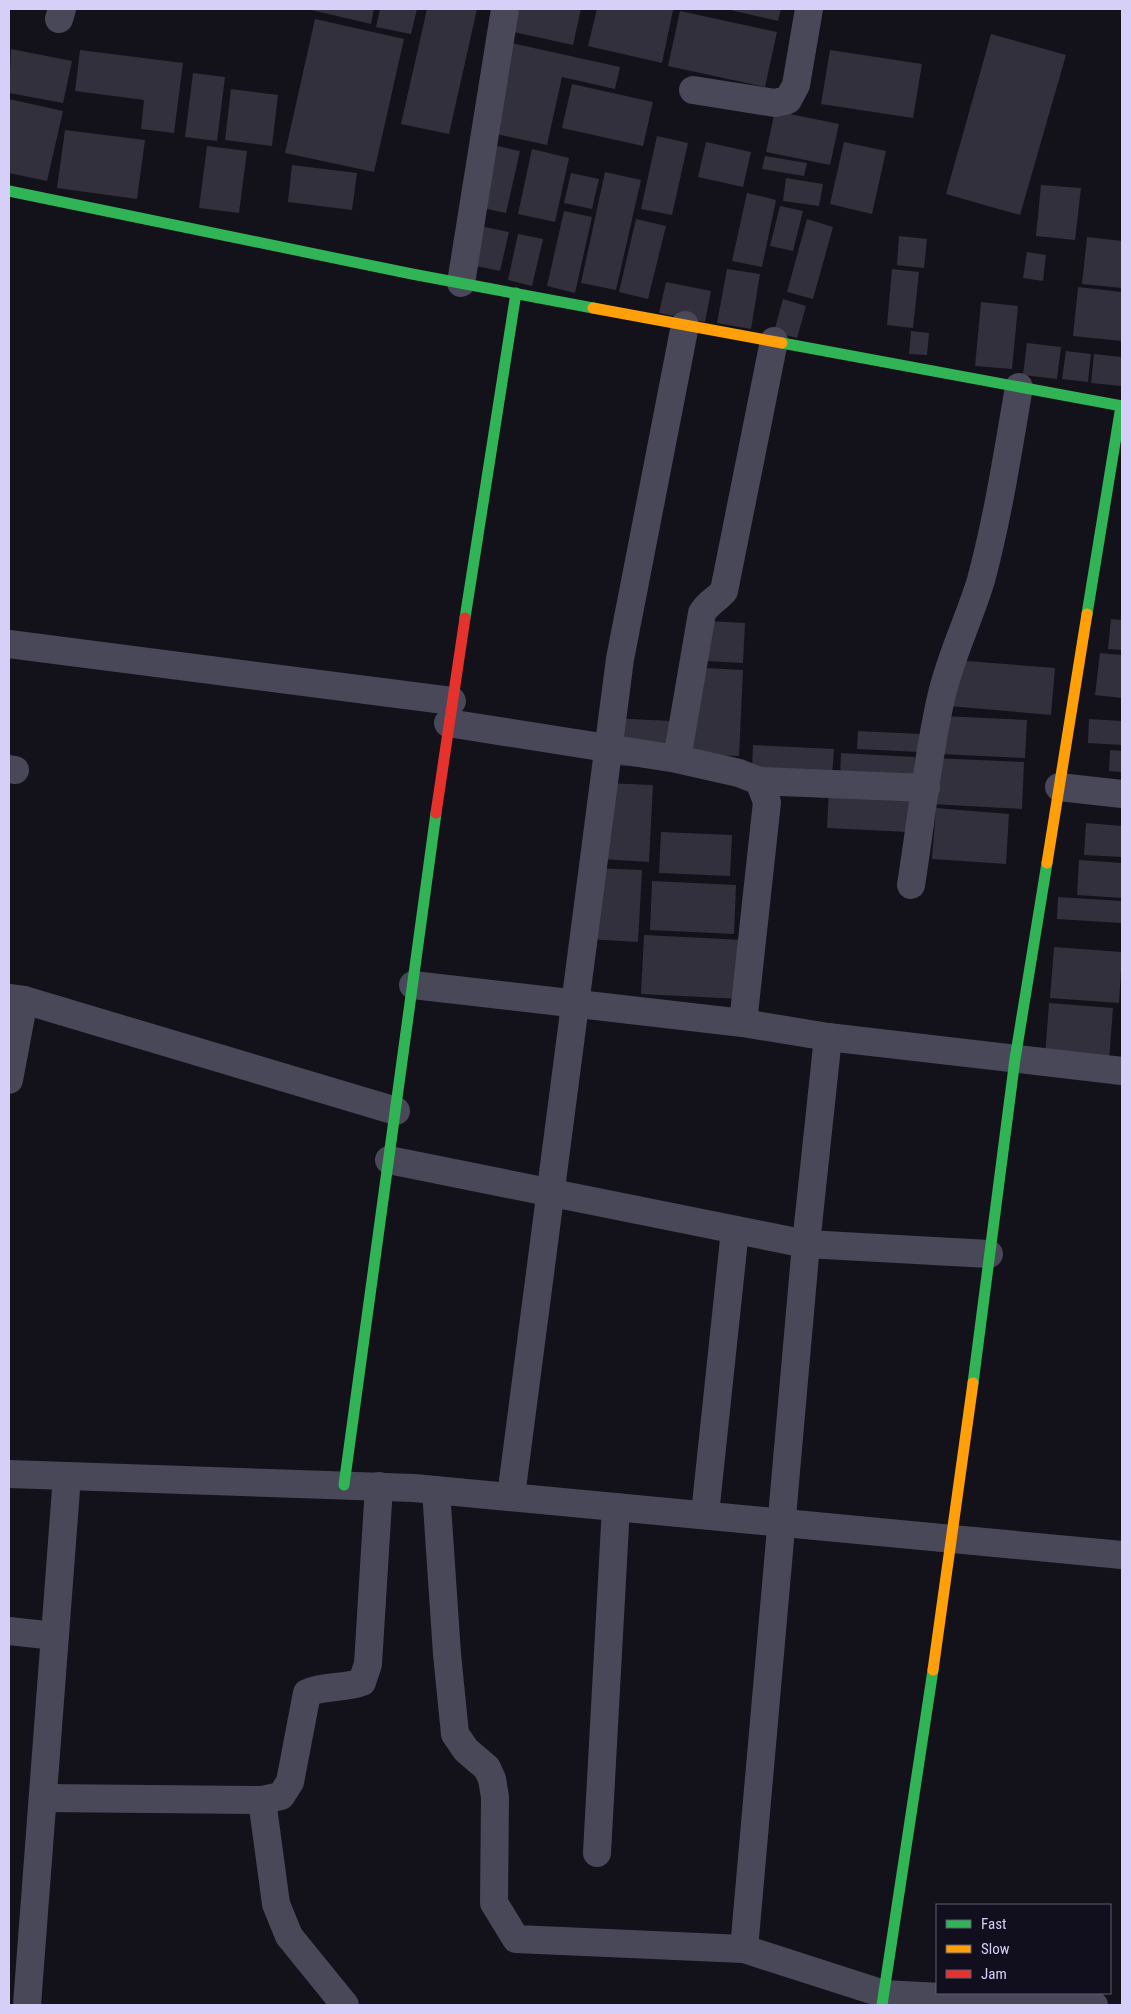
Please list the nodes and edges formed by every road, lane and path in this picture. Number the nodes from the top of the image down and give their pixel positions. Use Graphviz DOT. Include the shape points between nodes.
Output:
graph roads {
  1 [pos="505,9"];
  2 [pos="809,9"];
  3 [pos="693,90"];
  4 [pos="9,191"];
  5 [pos="462,283"];
  6 [pos="516,293"];
  7 [pos="685,325"];
  8 [pos="774,341"];
  9 [pos="1019,386"];
  10 [pos="1122,406"];
  11 [pos="9,644"];
  12 [pos="450,712"];
  13 [pos="608,750"];
  14 [pos="677,759"];
  15 [pos="759,781"];
  16 [pos="1059,787"];
  17 [pos="926,788"];
  18 [pos="1122,794"];
  19 [pos="911,885"];
  20 [pos="413,985"];
  21 [pos="16,999"];
  22 [pos="574,1005"];
  23 [pos="743,1023"];
  24 [pos="828,1037"];
  25 [pos="1015,1060"];
  26 [pos="1122,1071"];
  27 [pos="9,1080"];
  28 [pos="396,1111"];
  29 [pos="389,1160"];
  30 [pos="551,1193"];
  31 [pos="735,1230"];
  32 [pos="806,1244"];
  33 [pos="989,1254"];
  34 [pos="9,1474"];
  35 [pos="67,1476"];
  36 [pos="344,1485"];
  37 [pos="379,1486"];
  38 [pos="436,1490"];
  39 [pos="511,1496"];
  40 [pos="616,1506"];
  41 [pos="705,1514"];
  42 [pos="783,1522"];
  43 [pos="952,1538"];
  44 [pos="1122,1555"];
  45 [pos="9,1631"];
  46 [pos="55,1636"];
  47 [pos="43,1798"];
  48 [pos="262,1800"];
  49 [pos="597,1854"];
  50 [pos="744,1949"];
  51 [pos="883,2000"];
  52 [pos="27,2005"];
  53 [pos="345,2005"];
  54 [pos="1094,2005"];
  1 -- 5 [label="street"];
  2 -- 3 [label="street" via="796,85 788,100 775,103"];
  4 -- 5 [label="street"];
  5 -- 6 [label="street"];
  6 -- 7 [label="street"];
  6 -- 12 [label="street"];
  7 -- 8 [label="street"];
  7 -- 13 [label="street" via="620,659"];
  8 -- 9 [label="street"];
  8 -- 14 [label="street" via="724,591 707,603 702,614"];
  9 -- 10 [label="street"];
  9 -- 17 [label="street" via="996,516 972,611 953,651"];
  10 -- 16 [label="street"];
  11 -- 12 [label="street"];
  12 -- 13 [label="street"];
  12 -- 20 [label="street"];
  13 -- 14 [label="street"];
  13 -- 22 [label="street"];
  14 -- 15 [label="street" via="739,773"];
  15 -- 17 [label="street"];
  15 -- 23 [label="street" via="767,802"];
  16 -- 18 [label="street"];
  16 -- 25 [label="street"];
  17 -- 19 [label="street"];
  20 -- 22 [label="street"];
  20 -- 28 [label="street"];
  21 -- 27 [label="street"];
  21 -- 28 [label="street"];
  22 -- 23 [label="street"];
  22 -- 30 [label="street"];
  23 -- 24 [label="street"];
  24 -- 25 [label="street"];
  24 -- 32 [label="street"];
  25 -- 26 [label="street"];
  25 -- 33 [label="street"];
  28 -- 29 [label="street"];
  29 -- 30 [label="street"];
  29 -- 36 [label="street"];
  30 -- 31 [label="street"];
  30 -- 39 [label="street"];
  31 -- 32 [label="street"];
  31 -- 41 [label="street"];
  32 -- 33 [label="street"];
  32 -- 42 [label="street"];
  33 -- 43 [label="street"];
  34 -- 35 [label="street"];
  35 -- 36 [label="street"];
  35 -- 46 [label="street"];
  36 -- 37 [label="street"];
  37 -- 38 [label="street"];
  37 -- 48 [label="street" via="368,1664 362,1682 348,1687 320,1687 306,1693 290,1782 281,1796"];
  38 -- 39 [label="street"];
  38 -- 50 [label="street" via="455,1734 466,1750 487,1768 492,1778 495,1797 494,1903 516,1939"];
  39 -- 40 [label="street"];
  40 -- 41 [label="street"];
  40 -- 49 [label="street"];
  41 -- 42 [label="street"];
  42 -- 43 [label="street"];
  42 -- 50 [label="street"];
  43 -- 44 [label="street"];
  43 -- 51 [label="street"];
  45 -- 46 [label="street"];
  46 -- 47 [label="street"];
  47 -- 48 [label="street"];
  47 -- 52 [label="street"];
  48 -- 53 [label="street" via="281,1920 288,1936"];
  50 -- 51 [label="street"];
  51 -- 54 [label="street"];
}
